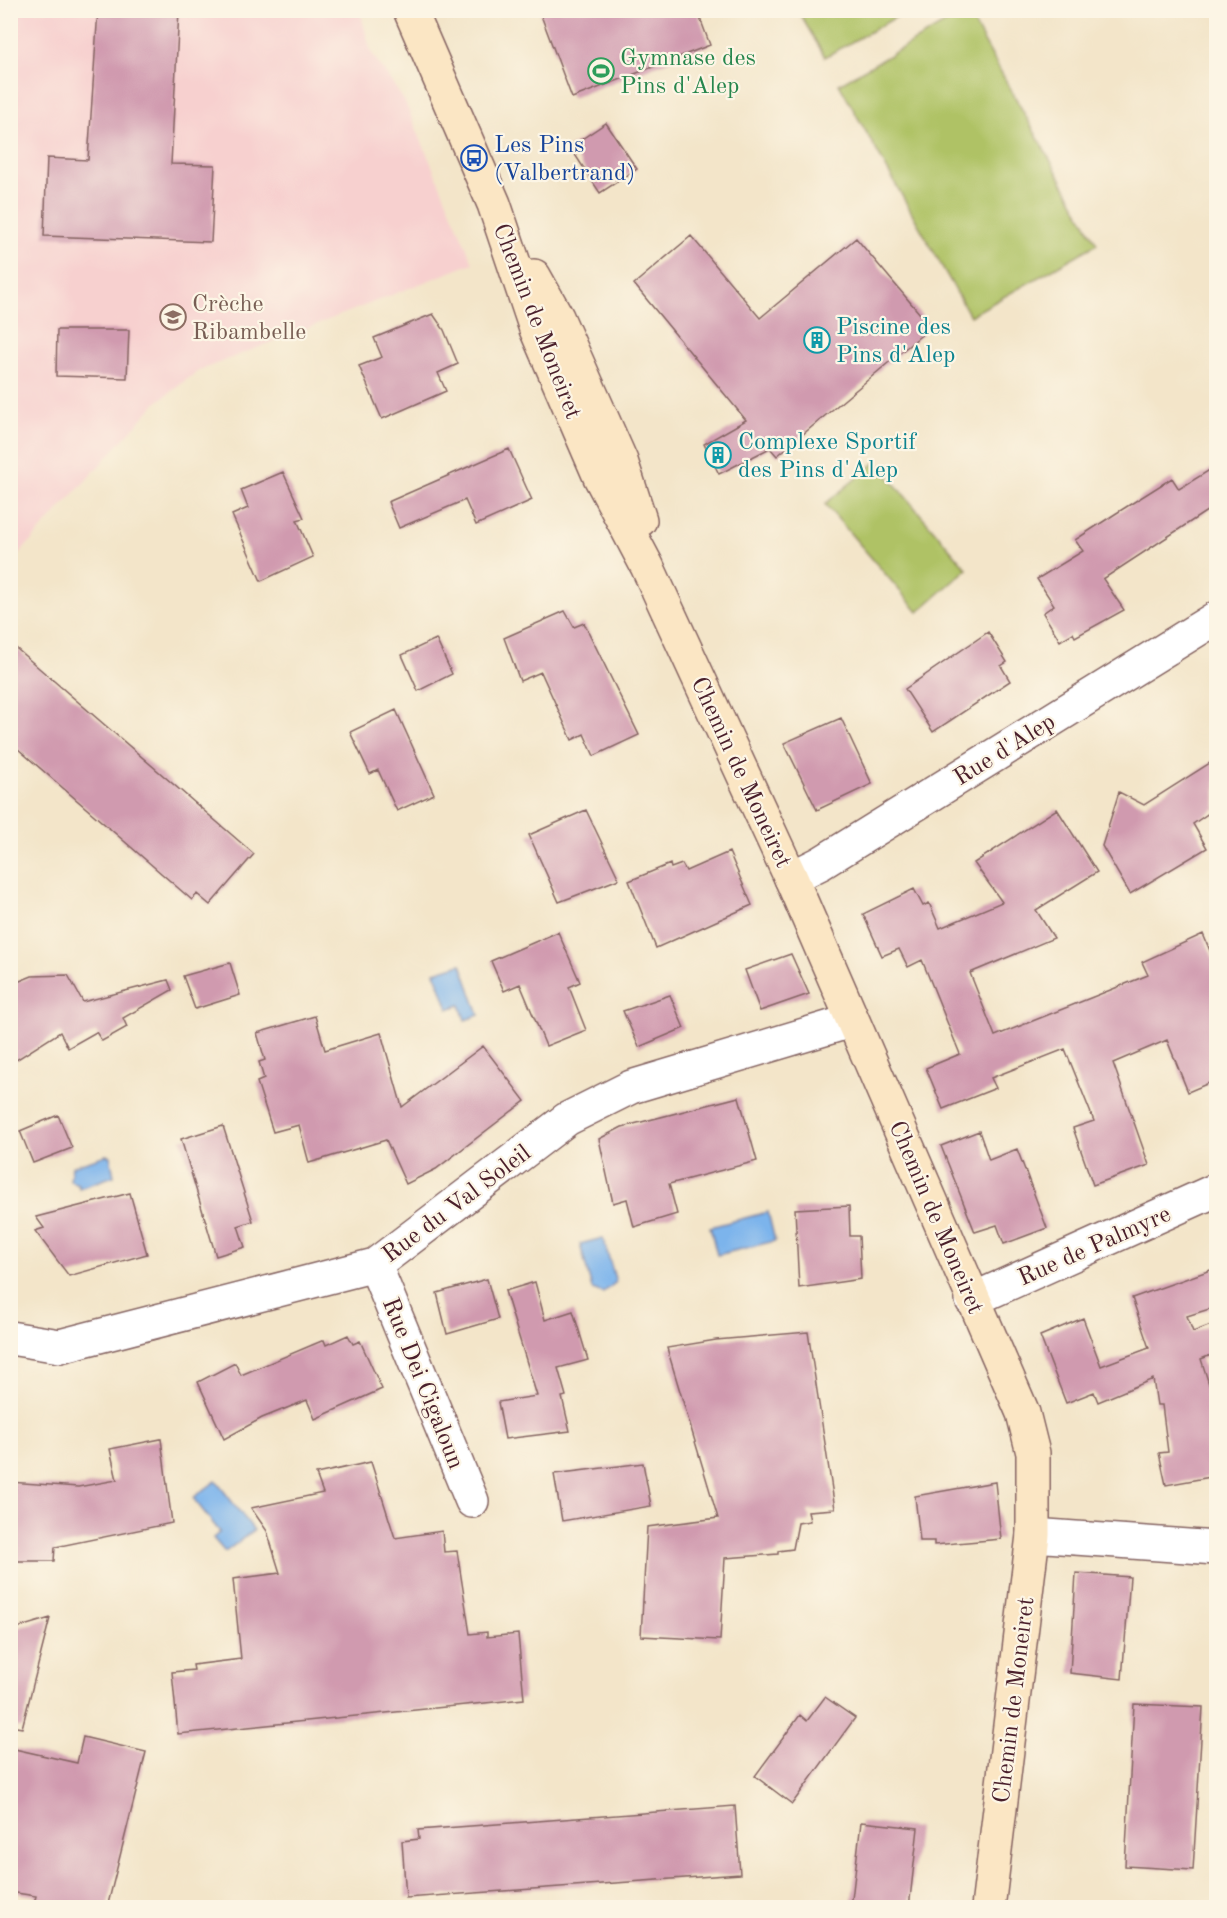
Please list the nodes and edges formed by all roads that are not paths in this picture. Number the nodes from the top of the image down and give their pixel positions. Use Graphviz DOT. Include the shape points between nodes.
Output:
graph roads {
  1 [pos="410,10"];
  2 [pos="1216,618"];
  3 [pos="791,878"];
  4 [pos="851,1021"];
  5 [pos="1216,1190"];
  6 [pos="375,1265"];
  7 [pos="972,1300"];
  8 [pos="10,1338"];
  9 [pos="472,1501"];
  10 [pos="1034,1535"];
  11 [pos="1216,1548"];
  12 [pos="988,1908"];
  1 -- 3 [label="main road, Chemin de Moneiret" via="494,204 557,317 621,461 639,518 647,566"];
  2 -- 3 [label="street, Rue d'Alep"];
  3 -- 4 [label="main road, Chemin de Moneiret"];
  4 -- 6 [label="street, Rue du Val Soleil" via="631,1087 567,1119"];
  4 -- 7 [label="main road, Chemin de Moneiret"];
  5 -- 7 [label="street, Rue de Palmyre"];
  6 -- 8 [label="street, Rue du Val Soleil" via="60,1346"];
  6 -- 9 [label="street, Rue Dei Cigaloun"];
  7 -- 10 [label="main road, Chemin de Moneiret" via="1023,1413 1034,1453"];
  10 -- 11 [label="street"];
  10 -- 12 [label="main road, Chemin de Moneiret"];
}
